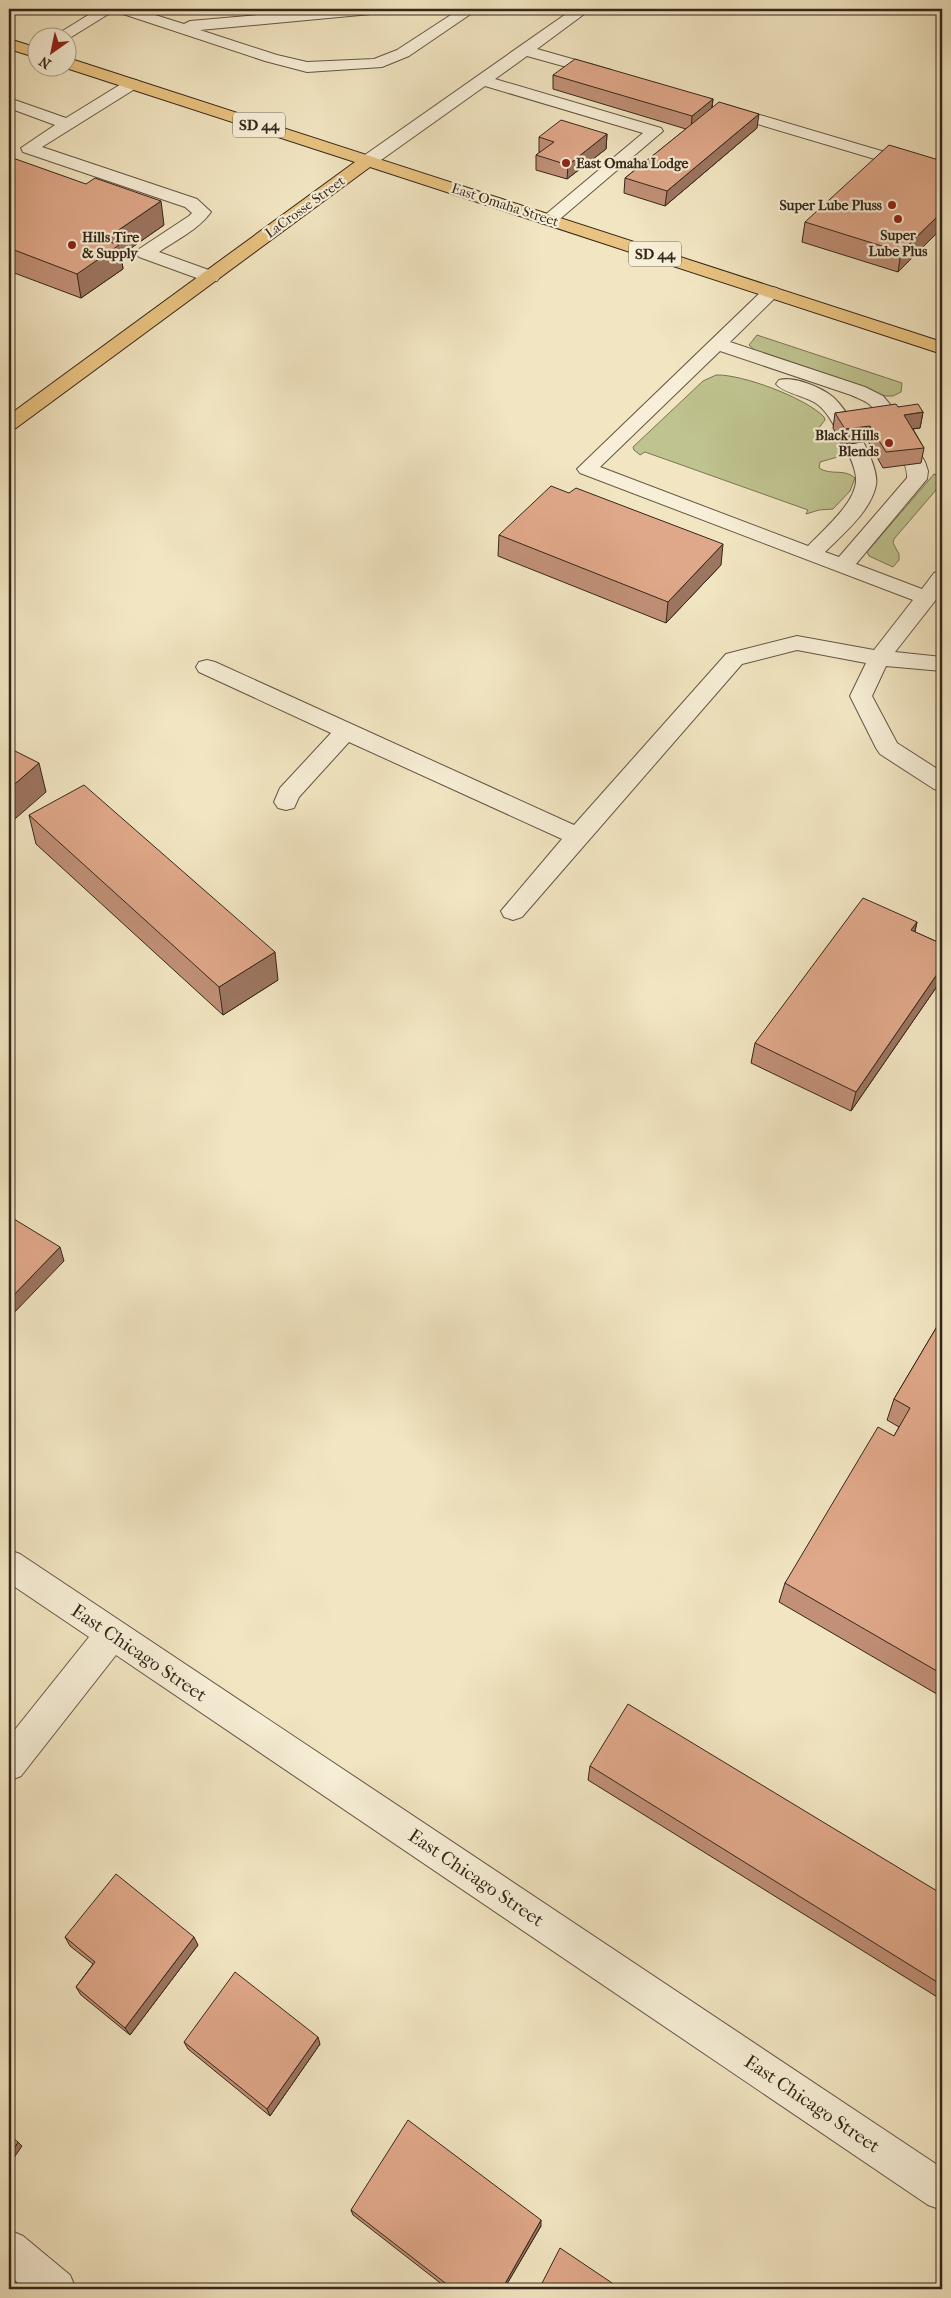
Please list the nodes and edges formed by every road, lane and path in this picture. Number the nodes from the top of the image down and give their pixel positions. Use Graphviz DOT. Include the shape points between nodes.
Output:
graph roads {
  1 [pos="108,9"];
  2 [pos="122,9"];
  3 [pos="370,9"];
  4 [pos="470,9"];
  5 [pos="583,9"];
  6 [pos="75,28"];
  7 [pos="179,28"];
  8 [pos="9,44"];
  9 [pos="28,49"];
  10 [pos="525,50"];
  11 [pos="78,66"];
  12 [pos="620,78"];
  13 [pos="482,80"];
  14 [pos="132,84"];
  15 [pos="9,103"];
  16 [pos="705,103"];
  17 [pos="67,124"];
  18 [pos="368,161"];
  19 [pos="942,174"];
  20 [pos="548,220"];
  21 [pos="210,277"];
  22 [pos="772,292"];
  23 [pos="942,348"];
  24 [pos="711,350"];
  25 [pos="9,424"];
  26 [pos="812,554"];
  27 [pos="843,566"];
  28 [pos="942,578"];
  29 [pos="927,598"];
  30 [pos="880,658"];
  31 [pos="942,664"];
  32 [pos="207,668"];
  33 [pos="346,731"];
  34 [pos="942,782"];
  35 [pos="286,802"];
  36 [pos="578,837"];
  37 [pos="513,911"];
  38 [pos="9,1565"];
  39 [pos="112,1634"];
  40 [pos="9,1764"];
  41 [pos="942,2191"];
  42 [pos="9,2250"];
  43 [pos="56,2289"];
  1 -- 6 [label="street"];
  2 -- 7 [label="street"];
  3 -- 7 [label="street"];
  4 -- 7 [label="street" via="403,53 376,64 307,68"];
  5 -- 10 [label="street, LaCrosse Street"];
  8 -- 9 [label="main road"];
  10 -- 12 [label="street"];
  10 -- 13 [label="street, LaCrosse Street"];
  11 -- 14 [label="main road, East Omaha Street / SD 44"];
  13 -- 18 [label="street, LaCrosse Street"];
  13 -- 20 [label="street" via="655,131"];
  14 -- 17 [label="street"];
  14 -- 18 [label="main road, East Omaha Street / SD 44"];
  15 -- 17 [label="street"];
  16 -- 19 [label="street"];
  17 -- 21 [label="street" via="29,148 191,203 202,212 195,220 145,253"];
  18 -- 20 [label="main road, East Omaha Street / SD 44"];
  18 -- 21 [label="main road, LaCrosse Street"];
  20 -- 22 [label="main road, East Omaha Street / SD 44"];
  21 -- 25 [label="main road, LaCrosse Street"];
  22 -- 23 [label="main road, East Omaha Street / SD 44"];
  22 -- 24 [label="street"];
  24 -- 26 [label="street" via="828,403 864,464 867,483 861,499"];
  24 -- 26 [label="street" via="587,469"];
  24 -- 27 [label="street" via="858,390 876,400 886,412 915,462 917,479"];
  26 -- 27 [label="street"];
  27 -- 29 [label="street"];
  28 -- 29 [label="street"];
  29 -- 30 [label="street"];
  30 -- 31 [label="street"];
  30 -- 34 [label="street" via="861,696 888,748"];
  30 -- 36 [label="street" via="797,642 734,659"];
  32 -- 33 [label="street"];
  33 -- 35 [label="street" via="288,794"];
  33 -- 36 [label="street"];
  36 -- 37 [label="street"];
  38 -- 39 [label="street, East Chicago Street"];
  39 -- 40 [label="street"];
  39 -- 41 [label="street, East Chicago Street"];
  42 -- 43 [label="street"];
}
